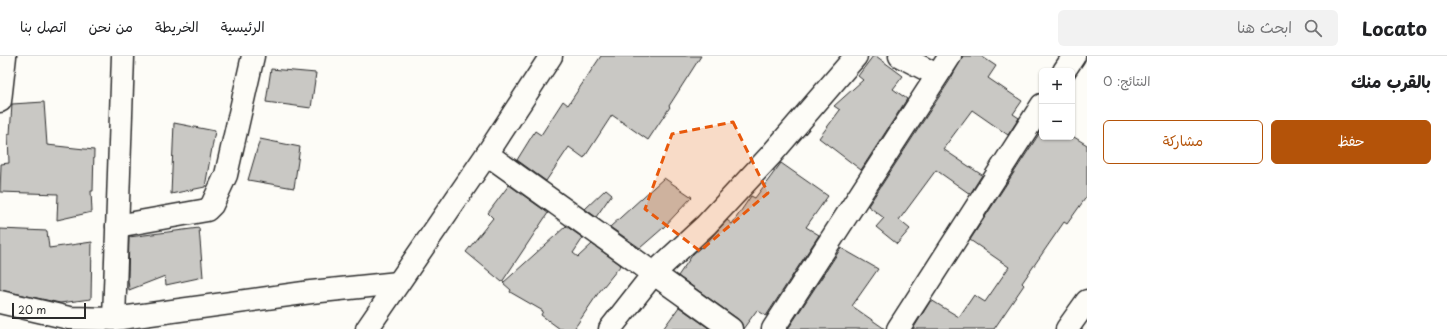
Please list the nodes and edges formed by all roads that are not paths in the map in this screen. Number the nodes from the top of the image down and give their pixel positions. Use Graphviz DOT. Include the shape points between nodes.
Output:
graph roads {
  1 [pos="5,56"];
  2 [pos="123,56"];
  3 [pos="253,56"];
  4 [pos="551,56"];
  5 [pos="856,56"];
  6 [pos="900,56"];
  7 [pos="950,56"];
  8 [pos="1074,56"];
  9 [pos="1066,68"];
  10 [pos="937,75"];
  11 [pos="0,101"];
  12 [pos="1039,110"];
  13 [pos="487,154"];
  14 [pos="117,226"];
  15 [pos="654,274"];
  16 [pos="398,283"];
  17 [pos="1087,301"];
  18 [pos="0,302"];
  19 [pos="114,319"];
  20 [pos="371,328"];
  21 [pos="610,329"];
  22 [pos="730,329"];
  23 [pos="773,329"];
  24 [pos="898,329"];
  25 [pos="1067,329"];
  1 -- 11 [label="street"];
  2 -- 14 [label="street"];
  3 -- 14 [label="street" via="226,175 212,205 207,210"];
  4 -- 13 [label="street"];
  5 -- 15 [label="street" via="770,156 706,225"];
  6 -- 10 [label="street"];
  7 -- 10 [label="street"];
  8 -- 9 [label="street"];
  10 -- 23 [label="street"];
  12 -- 24 [label="street"];
  13 -- 15 [label="street"];
  13 -- 16 [label="street"];
  14 -- 19 [label="street"];
  15 -- 21 [label="street"];
  15 -- 22 [label="street"];
  16 -- 19 [label="street" via="311,292"];
  16 -- 20 [label="street"];
  17 -- 25 [label="street"];
  18 -- 19 [label="street" via="69,318"];
}
